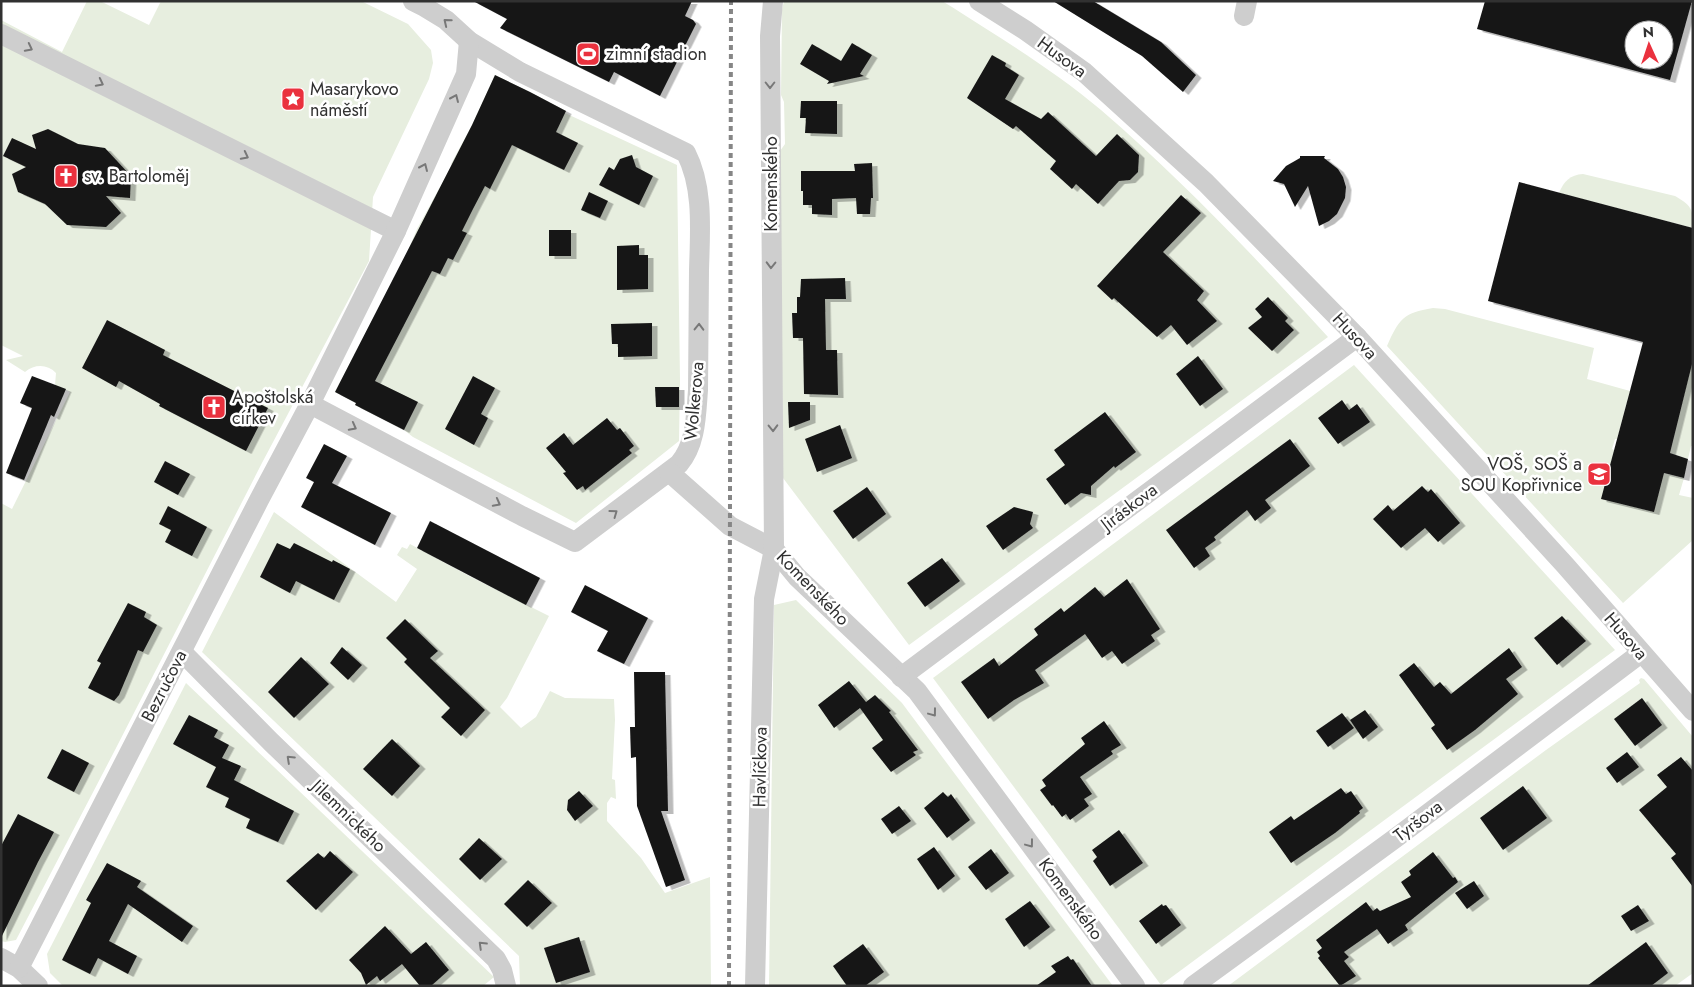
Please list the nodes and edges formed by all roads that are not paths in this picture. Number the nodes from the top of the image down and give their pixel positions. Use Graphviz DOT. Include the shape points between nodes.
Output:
graph roads {
  1 [pos="413,1"];
  2 [pos="773,1"];
  3 [pos="979,1"];
  4 [pos="1,34"];
  5 [pos="468,41"];
  6 [pos="396,232"];
  7 [pos="1358,337"];
  8 [pos="310,404"];
  9 [pos="669,472"];
  10 [pos="774,549"];
  11 [pos="182,652"];
  12 [pos="1641,653"];
  13 [pos="901,677"];
  14 [pos="1693,711"];
  15 [pos="1,958"];
  16 [pos="19,968"];
  17 [pos="506,985"];
  18 [pos="38,986"];
  19 [pos="755,986"];
  20 [pos="1135,986"];
  21 [pos="1193,986"];
  5 -- 1 [label="street, one-way" via="446,20"];
  2 -- 10 [label="street, Komenského, one-way" via="770,36"];
  3 -- 7 [label="street, Husova" via="1092,78 1189,166"];
  4 -- 6 [label="street, one-way"];
  6 -- 5 [label="street, one-way" via="466,74"];
  9 -- 5 [label="street, Wolkerova, one-way" via="690,448 698,390 700,261 698,189 694,168 686,153 520,72"];
  6 -- 8 [label="street"];
  7 -- 12 [label="street, Husova"];
  7 -- 13 [label="street, Jiráskova"];
  8 -- 9 [label="street, Wolkerova, one-way" via="575,542"];
  8 -- 11 [label="street, Bezručova"];
  9 -- 10 [label="street" via="730,526"];
  10 -- 13 [label="street, Komenského" via="797,577"];
  10 -- 19 [label="street, Havlíčkova" via="764,599"];
  11 -- 16 [label="street, Bezručova"];
  17 -- 11 [label="street, Jilemnického, one-way" via="496,959"];
  12 -- 14 [label="street, Husova"];
  12 -- 21 [label="street, Tyršova"];
  13 -- 20 [label="street, Komenského, one-way" via="917,691"];
  15 -- 16 [label="street"];
  16 -- 18 [label="street"];
}
